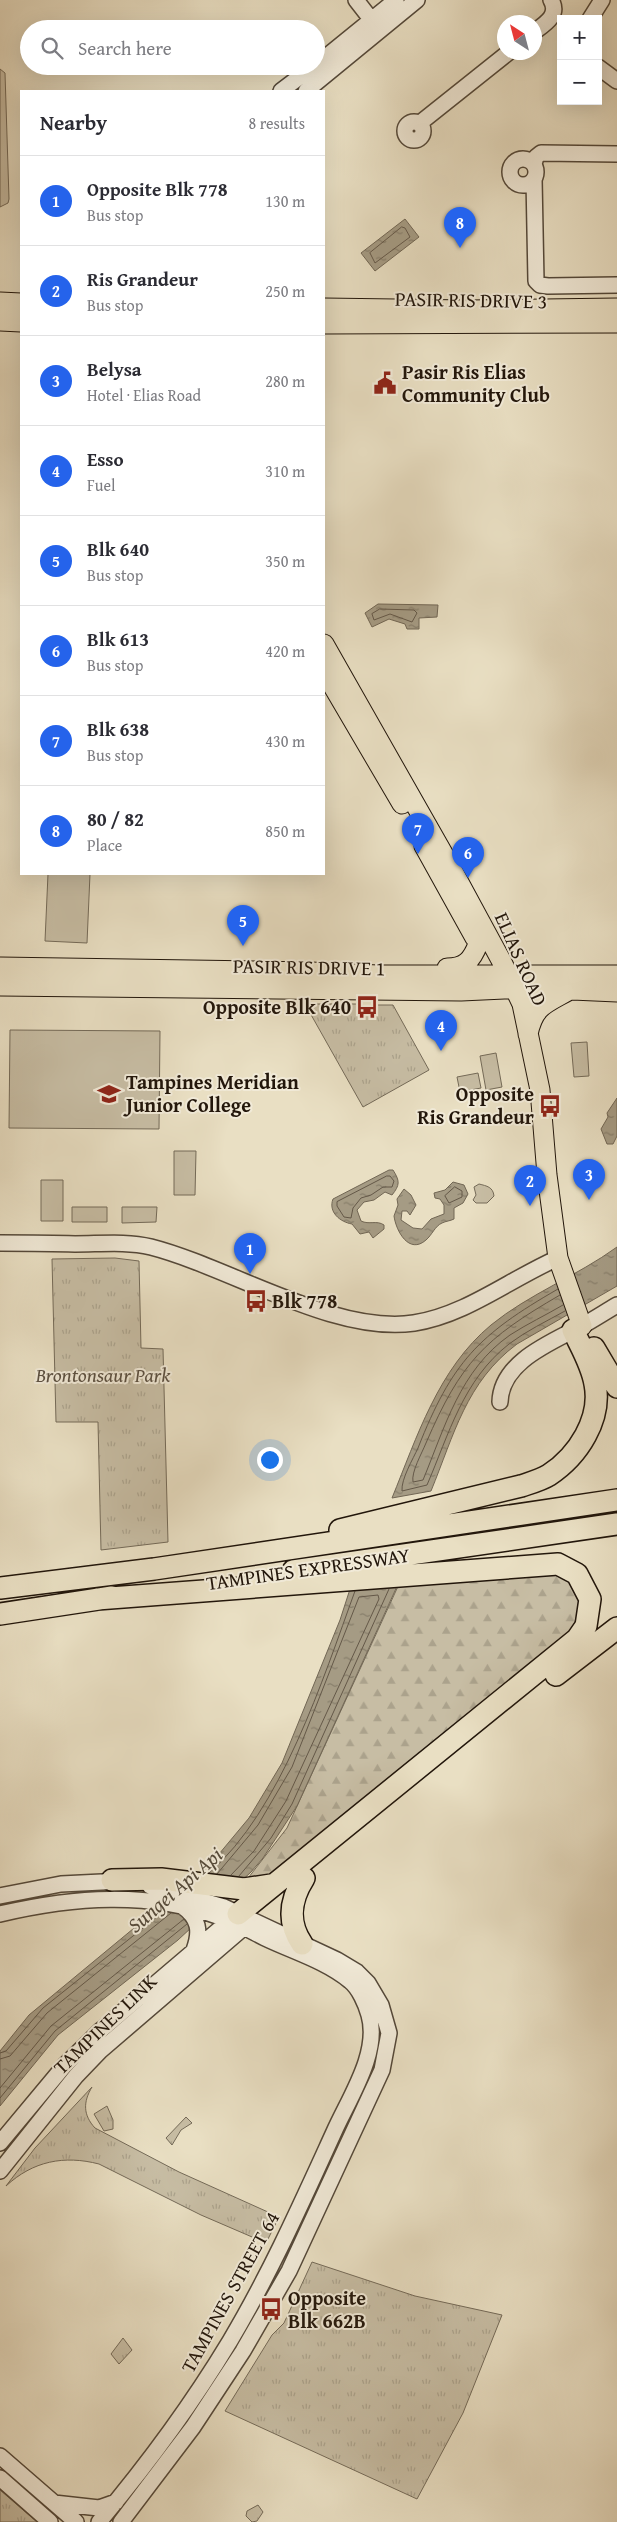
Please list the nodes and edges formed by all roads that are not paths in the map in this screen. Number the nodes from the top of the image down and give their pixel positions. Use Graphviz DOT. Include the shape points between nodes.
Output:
graph roads {
  1 [pos="356,0"];
  2 [pos="396,0"];
  3 [pos="417,0"];
  4 [pos="551,0"];
  5 [pos="602,0"];
  6 [pos="593,15"];
  7 [pos="375,25"];
  8 [pos="542,25"];
  9 [pos="325,59"];
  10 [pos="499,60"];
  11 [pos="602,70"];
  12 [pos="325,73"];
  13 [pos="303,75"];
  14 [pos="323,75"];
  15 [pos="617,81"];
  16 [pos="282,90"];
  17 [pos="307,90"];
  18 [pos="420,123"];
  19 [pos="617,154"];
  20 [pos="617,285"];
  21 [pos="0,302"];
  22 [pos="20,303"];
  23 [pos="325,308"];
  24 [pos="617,308"];
  25 [pos="0,321"];
  26 [pos="20,322"];
  27 [pos="617,323"];
  28 [pos="325,324"];
  29 [pos="325,646"];
  30 [pos="325,673"];
  31 [pos="478,944"];
  32 [pos="0,967"];
  33 [pos="617,975"];
  34 [pos="411,976"];
  35 [pos="505,982"];
  36 [pos="0,986"];
  37 [pos="568,991"];
  38 [pos="617,992"];
  39 [pos="528,1034"];
  40 [pos="0,1243"];
  41 [pos="73,1244"];
  42 [pos="0,1250"];
  43 [pos="555,1267"];
  44 [pos="617,1305"];
  45 [pos="575,1321"];
  46 [pos="617,1387"];
  47 [pos="500,1402"];
  48 [pos="617,1500"];
  49 [pos="617,1524"];
  50 [pos="279,1550"];
  51 [pos="0,1587"];
  52 [pos="97,1599"];
  53 [pos="0,1614"];
  54 [pos="617,1628"];
  55 [pos="304,1878"];
  56 [pos="112,1880"];
  57 [pos="276,1884"];
  58 [pos="176,1886"];
  59 [pos="0,1896"];
  60 [pos="182,1906"];
  61 [pos="0,1914"];
  62 [pos="234,1917"];
  63 [pos="302,1944"];
  64 [pos="194,1950"];
  65 [pos="100,2051"];
  66 [pos="65,2065"];
  67 [pos="0,2143"];
  68 [pos="0,2171"];
  69 [pos="0,2456"];
  70 [pos="0,2478"];
  71 [pos="116,2502"];
  72 [pos="54,2503"];
  73 [pos="137,2503"];
  74 [pos="50,2522"];
  75 [pos="76,2522"];
  76 [pos="99,2522"];
  77 [pos="121,2522"];
  78 [pos="132,2522"];
  1 -- 7 [label="street"];
  2 -- 7 [label="street"];
  3 -- 7 [label="street"];
  4 -- 8 [label="street" via="554,7 552,17"];
  5 -- 6 [label="street"];
  7 -- 9 [label="street"];
  7 -- 12 [label="street"];
  10 -- 18 [label="street"];
  11 -- 15 [label="street"];
  13 -- 16 [label="street"];
  14 -- 17 [label="street"];
  19 -- 20 [label="street" via="541,153 536,157 534,172 536,281 540,286"];
  21 -- 22 [label="main road"];
  23 -- 24 [label="main road, PASIR RIS DRIVE 3"];
  25 -- 26 [label="main road"];
  27 -- 28 [label="main road, PASIR RIS DRIVE 3"];
  29 -- 35 [label="main road, ELIAS ROAD" via="449,864"];
  30 -- 31 [label="main road, ELIAS ROAD"];
  31 -- 34 [label="main road" via="472,958 458,968 435,969"];
  31 -- 35 [label="main road, ELIAS ROAD"];
  32 -- 34 [label="main road, PASIR RIS DRIVE 1"];
  33 -- 35 [label="main road, PASIR RIS DRIVE 1"];
  34 -- 35 [label="main road, PASIR RIS DRIVE 1"];
  35 -- 36 [label="main road, PASIR RIS DRIVE 1"];
  35 -- 37 [label="main road, PASIR RIS DRIVE 1"];
  35 -- 39 [label="main road, ELIAS ROAD" via="522,1004"];
  35 -- 43 [label="main road, ELIAS ROAD" via="527,1084"];
  37 -- 38 [label="main road, PASIR RIS DRIVE 1"];
  37 -- 39 [label="main road" via="538,1009 532,1017"];
  39 -- 43 [label="main road, ELIAS ROAD" via="540,1090"];
  40 -- 41 [label="street"];
  41 -- 42 [label="street" via="62,1248"];
  41 -- 43 [label="street" via="149,1246 333,1313 382,1324 435,1319"];
  43 -- 45 [label="main road, ELIAS ROAD"];
  44 -- 45 [label="street"];
  45 -- 46 [label="highway"];
  45 -- 47 [label="street" via="513,1371 500,1390"];
  45 -- 50 [label="highway" via="595,1384 596,1404 578,1449 563,1465 547,1476 521,1486 352,1526"];
  48 -- 50 [label="highway, TAMPINES EXPRESSWAY"];
  49 -- 52 [label="highway, TAMPINES EXPRESSWAY"];
  50 -- 51 [label="highway, TAMPINES EXPRESSWAY"];
  52 -- 53 [label="highway, TAMPINES EXPRESSWAY"];
  52 -- 57 [label="highway" via="558,1564 578,1574 590,1599 586,1626 577,1639"];
  54 -- 55 [label="highway"];
  55 -- 62 [label="highway"];
  55 -- 63 [label="highway" via="294,1894 291,1921"];
  56 -- 58 [label="highway" via="136,1878"];
  56 -- 59 [label="street" via="61,1884"];
  57 -- 58 [label="highway" via="244,1889"];
  57 -- 62 [label="highway"];
  58 -- 62 [label="street"];
  60 -- 61 [label="street" via="110,1898 70,1900"];
  60 -- 62 [label="street"];
  60 -- 64 [label="street" via="191,1913 198,1926"];
  62 -- 63 [label="street, TAMPINES STREET 64"];
  62 -- 64 [label="street, TAMPINES LINK"];
  62 -- 65 [label="street, TAMPINES LINK"];
  62 -- 71 [label="street, TAMPINES STREET 64" via="352,1982 364,2000 372,2035 365,2062 304,2199 230,2341 179,2418"];
  63 -- 73 [label="street, TAMPINES STREET 64" via="357,1972 382,2005 388,2033 382,2070 284,2278 243,2350 193,2427"];
  64 -- 66 [label="street, TAMPINES LINK"];
  65 -- 66 [label="street" via="93,2049"];
  65 -- 68 [label="street, TAMPINES LINK"];
  66 -- 67 [label="street, TAMPINES LINK"];
  69 -- 72 [label="street"];
  70 -- 74 [label="street"];
  71 -- 72 [label="street" via="99,2508"];
  71 -- 76 [label="street, TAMPINES STREET 64"];
  72 -- 75 [label="street"];
  73 -- 77 [label="street, TAMPINES STREET 64"];
  73 -- 78 [label="street"];
}
